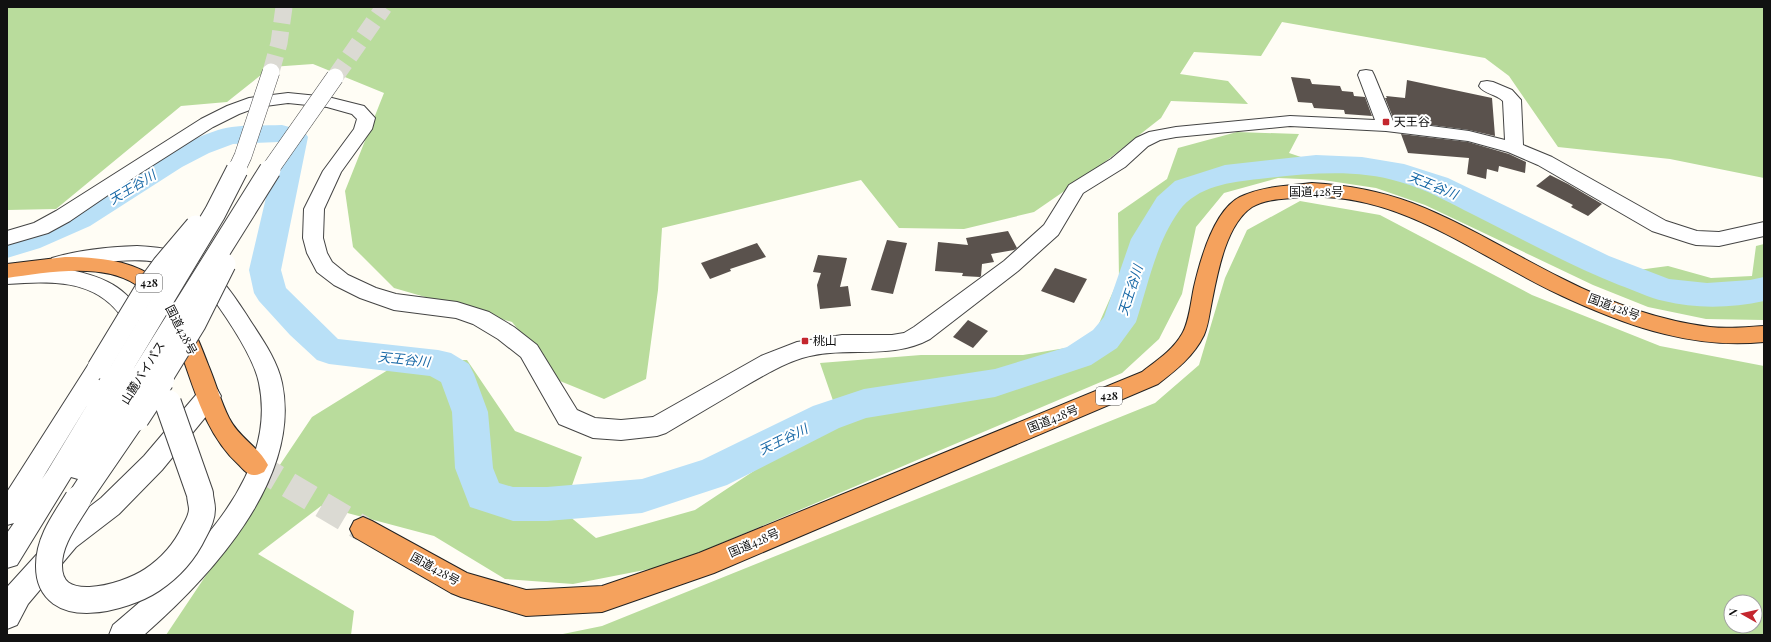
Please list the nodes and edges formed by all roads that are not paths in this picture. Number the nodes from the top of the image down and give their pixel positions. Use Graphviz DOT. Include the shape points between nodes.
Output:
graph roads {
  1 [pos="271,72"];
  2 [pos="1366,75"];
  3 [pos="335,77"];
  4 [pos="1487,86"];
  5 [pos="1386,126"];
  6 [pos="1514,148"];
  7 [pos="1764,230"];
  8 [pos="7,238"];
  9 [pos="13,272"];
  10 [pos="1764,334"];
  11 [pos="117,394"];
  12 [pos="212,404"];
  13 [pos="255,465"];
  14 [pos="7,514"];
  15 [pos="363,529"];
  16 [pos="7,556"];
  17 [pos="7,563"];
  18 [pos="7,616"];
  19 [pos="123,635"];
  1 -- 11 [label="street, bridge" via="243,156 231,182 155,276"];
  2 -- 5 [label="street"];
  3 -- 11 [label="street, bridge" via="246,206 218,280 197,321 166,371"];
  4 -- 6 [label="street" via="1506,94 1512,100"];
  5 -- 6 [label="street" via="1468,136"];
  5 -- 8 [label="street" via="1290,121 1225,126 1155,136 1142,142 1118,163 1076,189 1051,230 1011,266 922,333 909,340 892,343 842,343 797,351 769,362 657,426 621,430 593,428 568,417 529,351 481,318 457,310 394,302 368,294 341,280 324,267 313,238 314,209 332,171 363,129 366,118 358,110 342,105 288,98 256,102 233,110 163,150 63,216 41,228"];
  6 -- 7 [label="street" via="1545,161 1659,226 1696,238 1719,239"];
  9 -- 11 [label="street, bridge" via="87,280 114,294 125,304 134,317 168,403 200,494 202,509 196,528 184,548 167,568 124,594 79,600 62,594 50,582 49,559 61,526 78,499"];
  9 -- 12 [label="highway, 国道428号 / 428" via="77,265 105,266 140,276 156,288 170,306 192,351"];
  9 -- 19 [label="street" via="111,254 158,254 178,258 208,278 221,294 255,348 271,383 274,420 270,442 265,461 249,494 227,528 187,575"];
  10 -- 15 [label="highway, 国道428号 / 428" via="1704,334 1621,311 1562,288 1468,236 1417,212 1366,195 1340,191 1292,190 1246,202 1230,217 1213,251 1193,334 1177,357 1150,378 704,564 602,598 526,603 461,584"];
  11 -- 14 [label="street"];
  11 -- 16 [label="street, 山麓バイパス" via="57,478"];
  11 -- 17 [label="street, 山麓バイパス" via="70,480"];
  12 -- 13 [label="highway, 国道428号 / 428" via="228,437"];
  12 -- 18 [label="street" via="110,506 67,539 18,594"];
}
